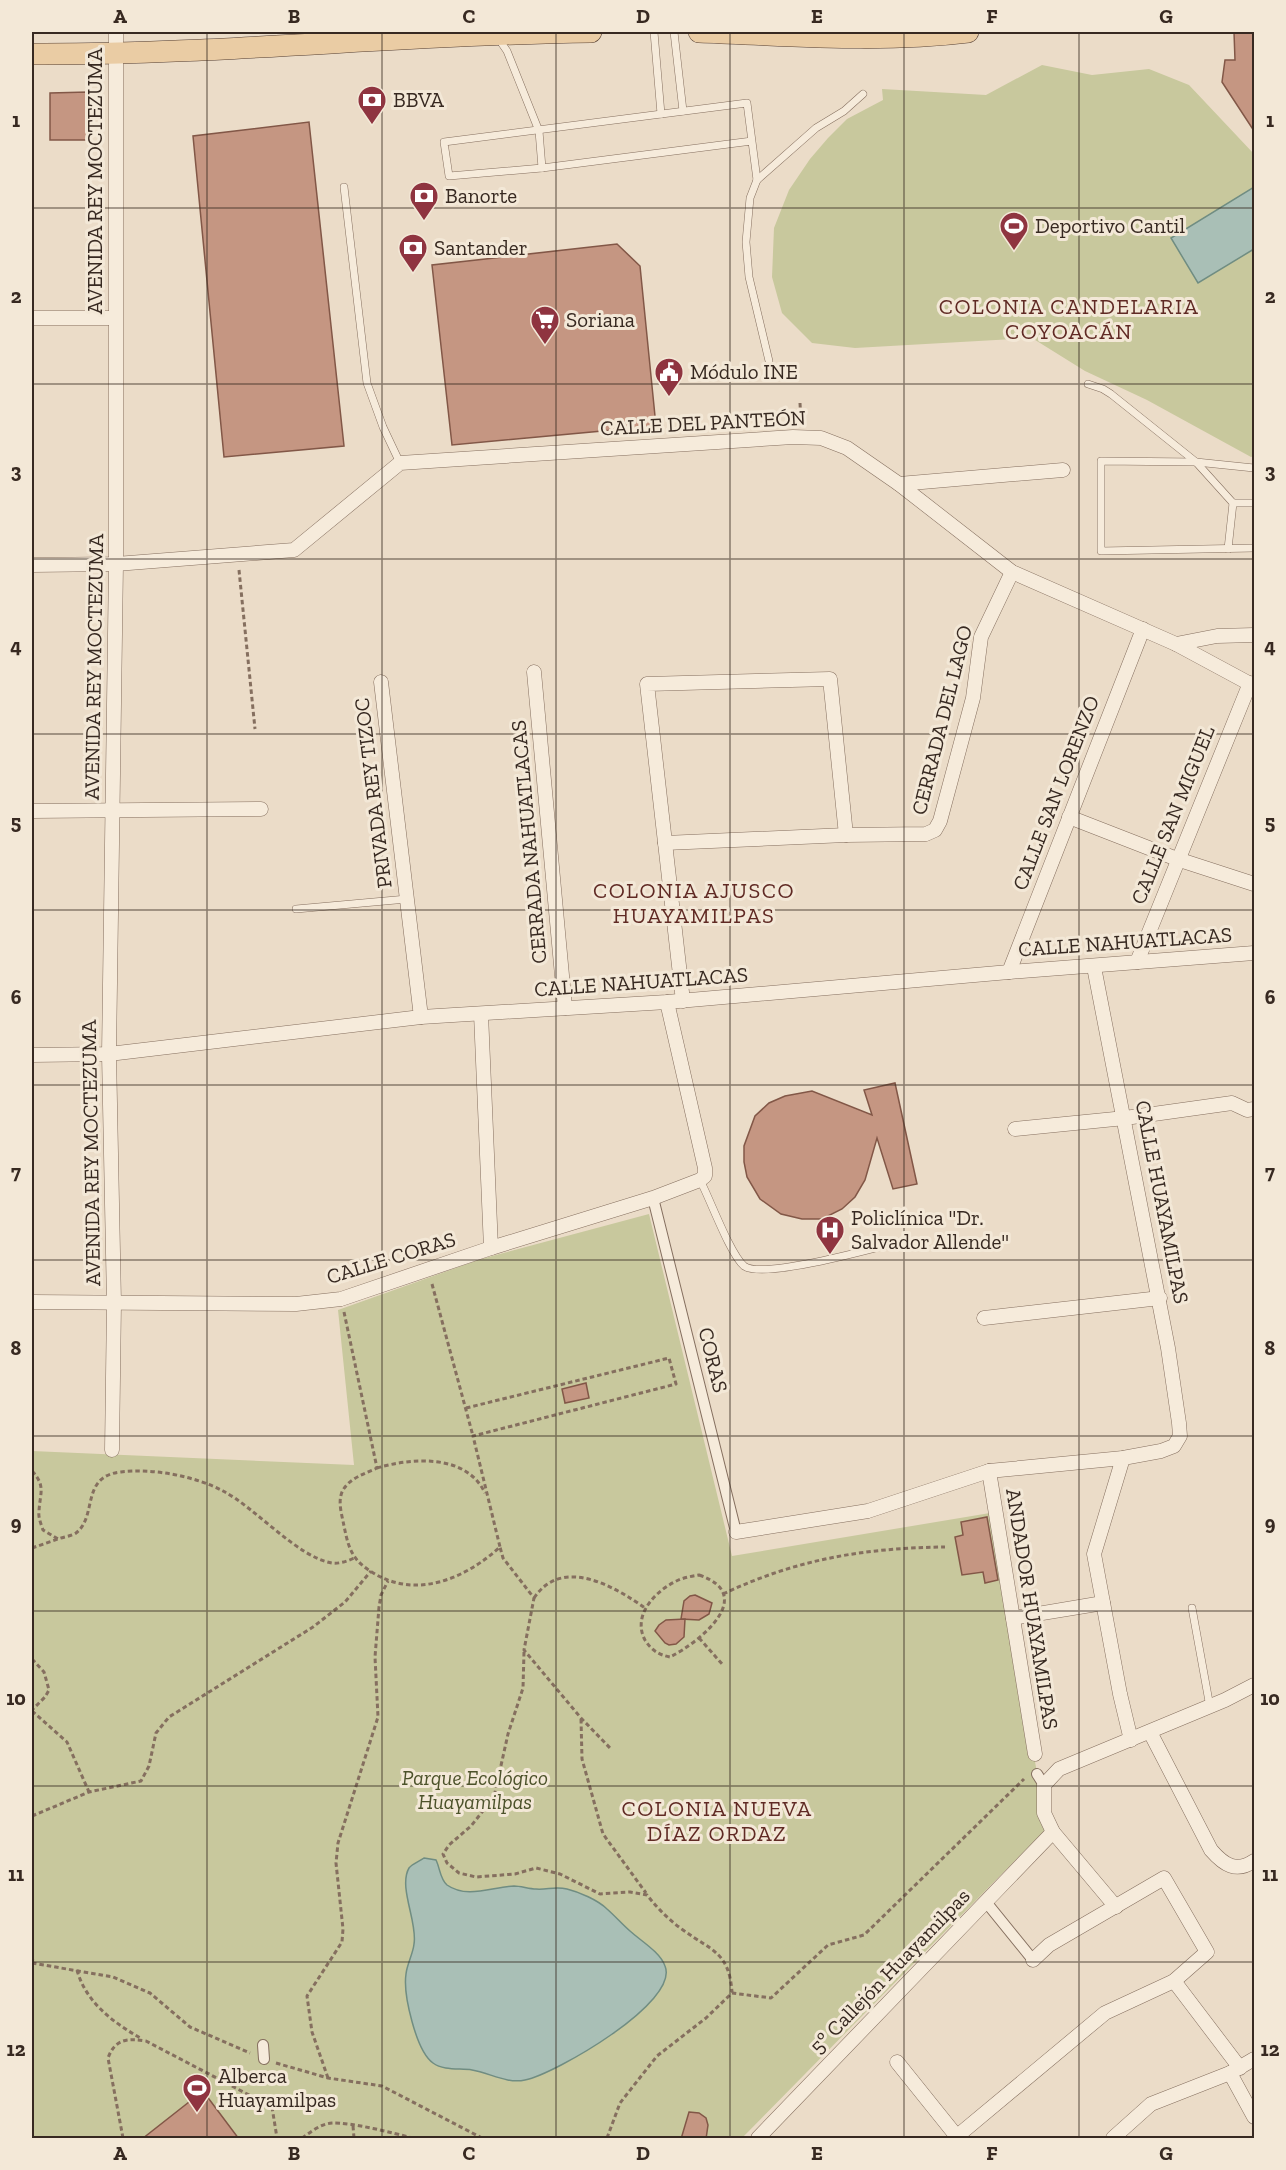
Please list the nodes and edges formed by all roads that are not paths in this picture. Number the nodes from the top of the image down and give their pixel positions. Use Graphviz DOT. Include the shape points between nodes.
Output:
graph roads {
  1 [pos="116,32"];
  2 [pos="591,32"];
  3 [pos="654,32"];
  4 [pos="674,32"];
  5 [pos="699,32"];
  6 [pos="968,32"];
  7 [pos="495,33"];
  8 [pos="32,54"];
  9 [pos="116,54"];
  10 [pos="863,94"];
  11 [pos="683,111"];
  12 [pos="661,114"];
  13 [pos="538,131"];
  14 [pos="752,141"];
  15 [pos="542,168"];
  16 [pos="757,180"];
  17 [pos="344,186"];
  18 [pos="32,318"];
  19 [pos="115,318"];
  20 [pos="770,361"];
  21 [pos="1088,384"];
  22 [pos="1196,462"];
  23 [pos="400,463"];
  24 [pos="1254,468"];
  25 [pos="1063,470"];
  26 [pos="899,484"];
  27 [pos="1233,503"];
  28 [pos="1254,503"];
  29 [pos="1254,548"];
  30 [pos="1228,549"];
  31 [pos="116,564"];
  32 [pos="32,565"];
  33 [pos="1012,572"];
  34 [pos="1143,629"];
  35 [pos="1254,635"];
  36 [pos="1176,644"];
  37 [pos="534,672"];
  38 [pos="381,682"];
  39 [pos="1252,685"];
  40 [pos="261,809"];
  41 [pos="113,810"];
  42 [pos="32,811"];
  43 [pos="1069,817"];
  44 [pos="846,835"];
  45 [pos="664,843"];
  46 [pos="1177,859"];
  47 [pos="1254,885"];
  48 [pos="407,899"];
  49 [pos="296,909"];
  50 [pos="1254,953"];
  51 [pos="1137,962"];
  52 [pos="1094,967"];
  53 [pos="1009,972"];
  54 [pos="683,1001"];
  55 [pos="667,1002"];
  56 [pos="565,1008"];
  57 [pos="481,1014"];
  58 [pos="421,1017"];
  59 [pos="109,1054"];
  60 [pos="32,1055"];
  61 [pos="1254,1109"];
  62 [pos="1125,1118"];
  63 [pos="1015,1130"];
  64 [pos="703,1174"];
  65 [pos="653,1198"];
  66 [pos="906,1240"];
  67 [pos="491,1248"];
  68 [pos="1160,1298"];
  69 [pos="32,1302"];
  70 [pos="114,1303"];
  71 [pos="984,1318"];
  72 [pos="112,1450"];
  73 [pos="1123,1458"];
  74 [pos="988,1471"];
  75 [pos="736,1532"];
  76 [pos="1103,1603"];
  77 [pos="1192,1608"];
  78 [pos="1014,1618"];
  79 [pos="1254,1685"];
  80 [pos="1210,1707"];
  81 [pos="1150,1732"];
  82 [pos="1131,1740"];
  83 [pos="1035,1754"];
  84 [pos="1053,1832"];
  85 [pos="1254,1861"];
  86 [pos="986,1902"];
  87 [pos="1116,1907"];
  88 [pos="1033,1960"];
  89 [pos="1174,1981"];
  90 [pos="263,2045"];
  91 [pos="264,2059"];
  92 [pos="1254,2059"];
  93 [pos="897,2062"];
  94 [pos="1235,2071"];
  95 [pos="1254,2117"];
  96 [pos="957,2138"];
  97 [pos="758,2139"];
  98 [pos="1113,2139"];
  1 -- 9 [label="street, AVENIDA REY MOCTEZUMA"];
  2 -- 7 [label="main road"];
  3 -- 12 [label="lane"];
  4 -- 11 [label="lane"];
  5 -- 6 [label="main road" via="860,38"];
  7 -- 9 [label="main road"];
  7 -- 13 [label="lane" via="507,51"];
  8 -- 9 [label="main road"];
  9 -- 19 [label="street, AVENIDA REY MOCTEZUMA"];
  10 -- 16 [label="lane" via="816,128"];
  11 -- 12 [label="lane"];
  11 -- 14 [label="lane" via="747,103"];
  12 -- 13 [label="lane"];
  13 -- 15 [label="lane"];
  13 -- 15 [label="lane" via="444,142 449,176"];
  14 -- 15 [label="lane"];
  14 -- 16 [label="lane"];
  16 -- 20 [label="lane" via="750,198 746,243 749,277"];
  17 -- 23 [label="lane" via="367,383"];
  18 -- 19 [label="street"];
  19 -- 31 [label="street, AVENIDA REY MOCTEZUMA"];
  21 -- 22 [label="lane" via="1111,394"];
  22 -- 24 [label="lane"];
  22 -- 27 [label="lane"];
  22 -- 30 [label="lane" via="1101,460 1101,551"];
  23 -- 26 [label="street, CALLE DEL PANTEÓN" via="801,437 821,438 847,448"];
  23 -- 31 [label="street" via="294,550"];
  25 -- 26 [label="street"];
  26 -- 33 [label="street, CALLE DEL PANTEÓN"];
  27 -- 28 [label="lane"];
  27 -- 30 [label="lane"];
  29 -- 30 [label="lane"];
  31 -- 32 [label="street"];
  31 -- 41 [label="street, AVENIDA REY MOCTEZUMA"];
  33 -- 34 [label="street, CALLE DEL PANTEÓN"];
  33 -- 44 [label="street, CERRADA DEL LAGO" via="981,636 973,698 935,830 926,834"];
  34 -- 36 [label="street, CALLE DEL PANTEÓN"];
  34 -- 43 [label="street, CALLE SAN LORENZO"];
  35 -- 36 [label="street" via="1217,636"];
  36 -- 39 [label="street, CALLE DEL PANTEÓN"];
  37 -- 56 [label="street, CERRADA NAHUATLACAS"];
  38 -- 48 [label="street, PRIVADA REY TIZOC"];
  39 -- 46 [label="street, CALLE SAN MIGUEL"];
  40 -- 41 [label="street"];
  41 -- 42 [label="street"];
  41 -- 59 [label="street, AVENIDA REY MOCTEZUMA"];
  43 -- 46 [label="street"];
  43 -- 53 [label="street, CALLE SAN LORENZO"];
  44 -- 45 [label="street, CERRADA DEL LAGO"];
  44 -- 45 [label="street" via="830,679 647,684"];
  45 -- 54 [label="street"];
  46 -- 47 [label="street"];
  46 -- 51 [label="street, CALLE SAN MIGUEL"];
  48 -- 49 [label="lane, PRIVADA REY TIZOC"];
  48 -- 58 [label="street, PRIVADA REY TIZOC"];
  50 -- 51 [label="street, CALLE NAHUATLACAS"];
  51 -- 52 [label="street, CALLE NAHUATLACAS"];
  52 -- 53 [label="street, CALLE NAHUATLACAS"];
  52 -- 62 [label="street, CALLE HUAYAMILPAS"];
  53 -- 54 [label="street, CALLE NAHUATLACAS"];
  54 -- 55 [label="street, CALLE NAHUATLACAS"];
  55 -- 56 [label="street, CALLE NAHUATLACAS"];
  55 -- 64 [label="street"];
  56 -- 57 [label="street, CALLE NAHUATLACAS"];
  57 -- 58 [label="street, CALLE NAHUATLACAS"];
  57 -- 67 [label="street"];
  58 -- 59 [label="street, CALLE NAHUATLACAS"];
  59 -- 60 [label="street, CALLE NAHUATLACAS"];
  59 -- 70 [label="street, AVENIDA REY MOCTEZUMA"];
  61 -- 62 [label="street" via="1233,1103"];
  62 -- 63 [label="street"];
  62 -- 68 [label="street, CALLE HUAYAMILPAS"];
  64 -- 65 [label="street, CALLE CORAS"];
  64 -- 66 [label="lane" via="735,1256 745,1267 758,1271 826,1260"];
  65 -- 67 [label="street, CALLE CORAS"];
  65 -- 75 [label="street, CORAS"];
  67 -- 70 [label="street, CALLE CORAS" via="341,1299 296,1304"];
  68 -- 71 [label="street"];
  68 -- 73 [label="street, CALLE HUAYAMILPAS" via="1180,1436 1174,1446"];
  69 -- 70 [label="street, CALLE CORAS"];
  70 -- 72 [label="street, AVENIDA REY MOCTEZUMA"];
  73 -- 74 [label="street"];
  73 -- 76 [label="street" via="1095,1554"];
  74 -- 75 [label="street" via="868,1511"];
  74 -- 78 [label="street, ANDADOR HUAYAMILPAS"];
  76 -- 78 [label="street"];
  76 -- 82 [label="street"];
  77 -- 80 [label="lane"];
  78 -- 83 [label="street, ANDADOR HUAYAMILPAS"];
  79 -- 80 [label="street"];
  80 -- 81 [label="street"];
  81 -- 82 [label="street"];
  81 -- 85 [label="street" via="1211,1850 1232,1866 1245,1867"];
  82 -- 84 [label="street" via="1041,1779 1044,1813"];
  84 -- 86 [label="street, 5º Callejón Huayamilpas"];
  84 -- 87 [label="street"];
  86 -- 88 [label="street"];
  86 -- 97 [label="street, 5º Callejón Huayamilpas"];
  87 -- 88 [label="street" via="1049,1945"];
  87 -- 89 [label="street" via="1164,1878 1207,1952"];
  89 -- 94 [label="street"];
  89 -- 96 [label="street" via="1105,2013"];
  90 -- 91 [label="street"];
  92 -- 94 [label="street"];
  93 -- 96 [label="street"];
  94 -- 95 [label="street"];
  94 -- 98 [label="street" via="1151,2104"];
}
